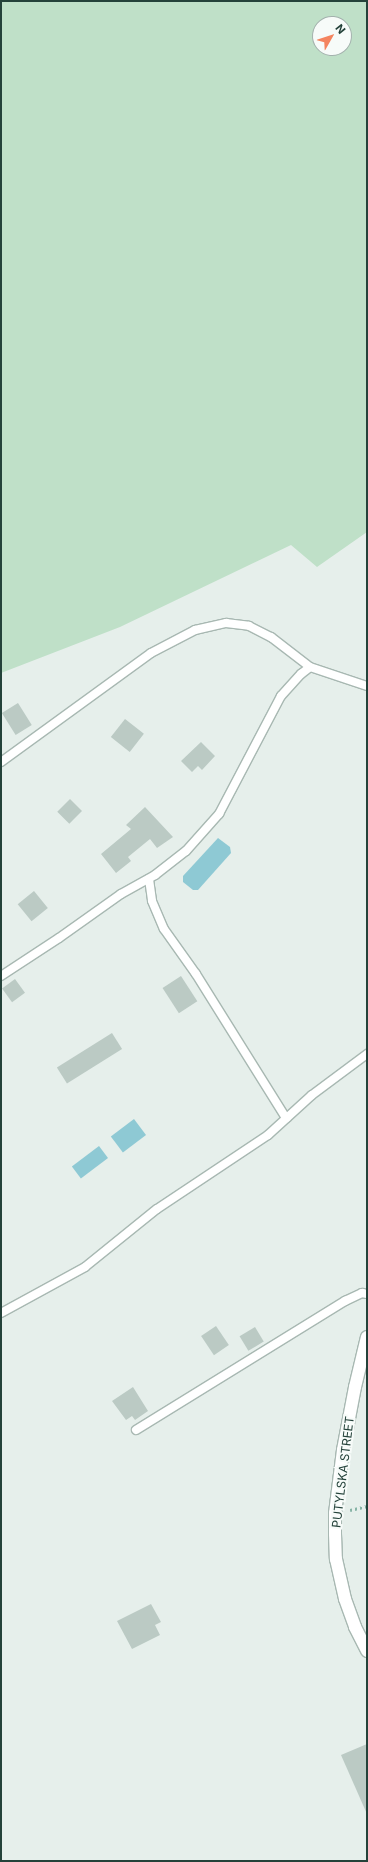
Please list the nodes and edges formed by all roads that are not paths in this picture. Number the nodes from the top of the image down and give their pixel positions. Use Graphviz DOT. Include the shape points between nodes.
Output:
graph roads {
  1 [pos="310,667"];
  2 [pos="367,686"];
  3 [pos="1,762"];
  4 [pos="148,879"];
  5 [pos="1,976"];
  6 [pos="367,1054"];
  7 [pos="286,1118"];
  8 [pos="367,1294"];
  9 [pos="1,1313"];
  10 [pos="367,1337"];
  11 [pos="136,1430"];
  12 [pos="367,1651"];
  1 -- 2 [label="lane"];
  1 -- 3 [label="lane" via="271,637 249,626 226,623 195,630 151,653"];
  1 -- 4 [label="lane" via="293,681 281,696 214,821 176,860"];
  4 -- 5 [label="lane" via="121,894"];
  4 -- 7 [label="lane" via="152,901 164,929 196,974"];
  6 -- 7 [label="lane"];
  7 -- 9 [label="lane" via="253,1146 163,1205 85,1267"];
  8 -- 11 [label="lane" via="356,1295 339,1304"];
  10 -- 12 [label="street, PUTYLSKA STREET" via="354,1387 335,1513 336,1559 345,1599 355,1628"];
}
